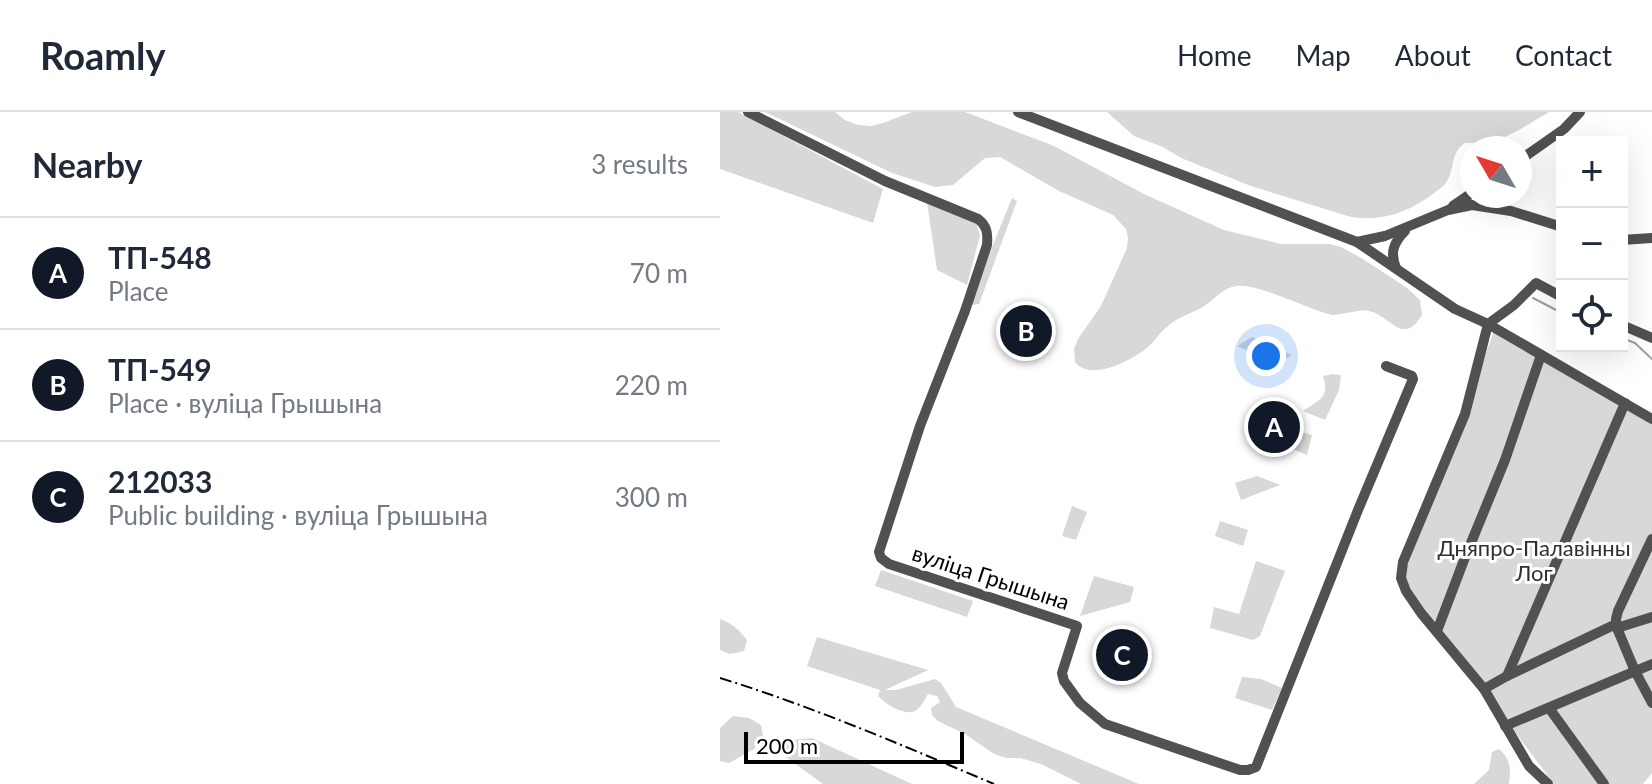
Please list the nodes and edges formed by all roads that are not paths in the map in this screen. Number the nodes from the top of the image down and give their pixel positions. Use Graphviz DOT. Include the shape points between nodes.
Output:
graph roads {
  1 [pos="748,112"];
  2 [pos="1018,112"];
  3 [pos="1580,112"];
  4 [pos="1532,152"];
  5 [pos="1460,202"];
  6 [pos="1448,210"];
  7 [pos="1556,225"];
  8 [pos="1408,226"];
  9 [pos="1652,238"];
  10 [pos="1628,240"];
  11 [pos="1357,242"];
  12 [pos="1396,268"];
  13 [pos="1556,294"];
  14 [pos="1488,324"];
  15 [pos="1628,328"];
  16 [pos="1652,338"];
  17 [pos="1541,355"];
  18 [pos="1386,366"];
  19 [pos="1625,403"];
  20 [pos="1652,419"];
  21 [pos="1652,539"];
  22 [pos="1652,617"];
  23 [pos="1616,626"];
  24 [pos="1437,631"];
  25 [pos="1652,664"];
  26 [pos="1635,671"];
  27 [pos="1507,676"];
  28 [pos="1484,689"];
  29 [pos="1652,703"];
  30 [pos="1549,708"];
  31 [pos="1505,726"];
  32 [pos="1548,784"];
  33 [pos="1604,784"];
  1 -- 18 [label="street, вуліца Грышына" via="984,224 988,237 983,258 879,552 889,564 1077,626 1064,681 1105,724 1240,770 1256,767 1413,379"];
  2 -- 11 [label="street"];
  3 -- 4 [label="street"];
  5 -- 6 [label="street"];
  6 -- 7 [label="street" via="1484,205"];
  6 -- 8 [label="street"];
  8 -- 11 [label="street"];
  8 -- 12 [label="street" via="1392,251"];
  9 -- 10 [label="street"];
  11 -- 12 [label="street"];
  12 -- 14 [label="street" via="1455,309"];
  13 -- 14 [label="street" via="1536,283"];
  14 -- 17 [label="street"];
  14 -- 24 [label="street" via="1465,414 1401,574 1406,591"];
  15 -- 16 [label="street"];
  17 -- 19 [label="street"];
  17 -- 24 [label="street"];
  19 -- 20 [label="street"];
  19 -- 27 [label="street"];
  21 -- 23 [label="street"];
  22 -- 23 [label="street"];
  23 -- 26 [label="street"];
  23 -- 27 [label="street"];
  24 -- 28 [label="street"];
  25 -- 26 [label="street"];
  26 -- 29 [label="street"];
  26 -- 30 [label="street"];
  27 -- 28 [label="street"];
  28 -- 31 [label="street"];
  30 -- 31 [label="street"];
  30 -- 33 [label="street"];
  31 -- 32 [label="street" via="1529,766"];
}
